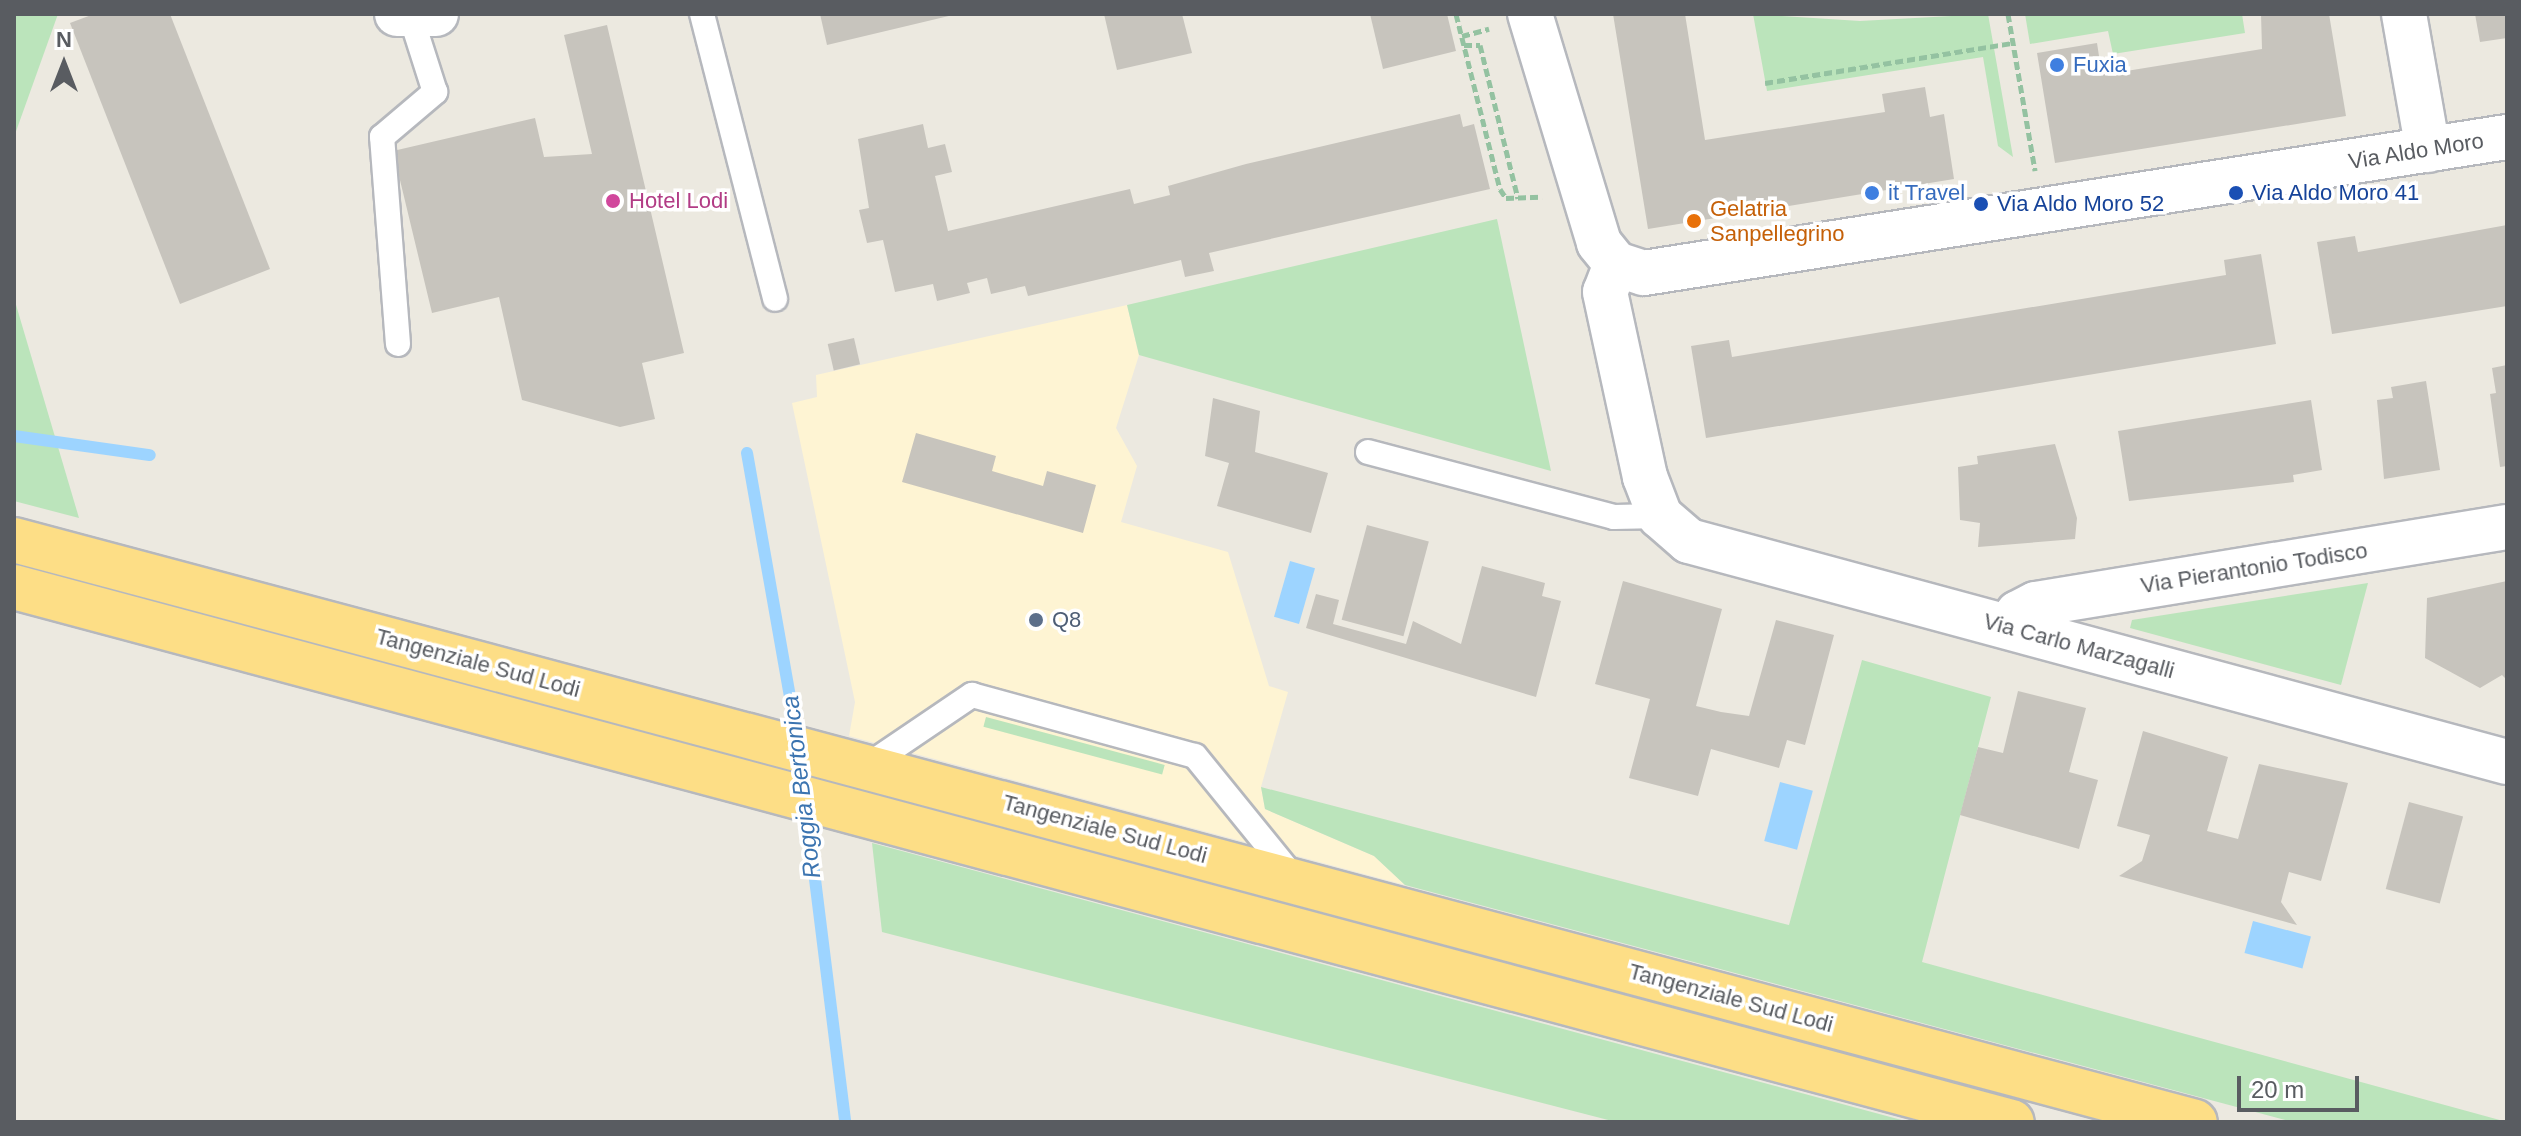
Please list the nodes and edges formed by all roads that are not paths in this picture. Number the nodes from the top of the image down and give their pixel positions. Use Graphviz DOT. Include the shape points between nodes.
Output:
graph roads {
  1 [pos="702,14"];
  2 [pos="1530,14"];
  3 [pos="1558,14"];
  4 [pos="2404,14"];
  5 [pos="415,15"];
  6 [pos="2507,137"];
  7 [pos="2428,150"];
  8 [pos="1587,195"];
  9 [pos="1616,264"];
  10 [pos="775,299"];
  11 [pos="398,344"];
  12 [pos="1368,452"];
  13 [pos="1660,516"];
  14 [pos="2507,527"];
  15 [pos="14,540"];
  16 [pos="14,587"];
  17 [pos="2012,627"];
  18 [pos="2507,762"];
  19 [pos="858,763"];
  20 [pos="1295,880"];
  21 [pos="2012,1122"];
  22 [pos="2195,1122"];
  1 -- 10 [label="lane"];
  2 -- 8 [label="street"];
  3 -- 8 [label="street"];
  4 -- 7 [label="street"];
  5 -- 11 [label="lane" via="435,92 382,137"];
  6 -- 7 [label="street, Via Aldo Moro"];
  7 -- 9 [label="street, Via Aldo Moro" via="1663,273"];
  8 -- 9 [label="street" via="1599,243"];
  9 -- 13 [label="street" via="1607,305"];
  12 -- 13 [label="lane" via="1614,517"];
  13 -- 17 [label="street, Via Carlo Marzagalli" via="1689,541"];
  14 -- 17 [label="street, Via Pierantonio Todisco" via="2036,604 2018,613"];
  15 -- 19 [label="highway, Tangenziale Sud Lodi"];
  16 -- 21 [label="highway, Tangenziale Sud Lodi"];
  17 -- 18 [label="street, Via Carlo Marzagalli"];
  19 -- 20 [label="highway, Tangenziale Sud Lodi"];
  19 -- 20 [label="lane" via="972,695 1195,756"];
  20 -- 22 [label="highway, Tangenziale Sud Lodi"];
}
